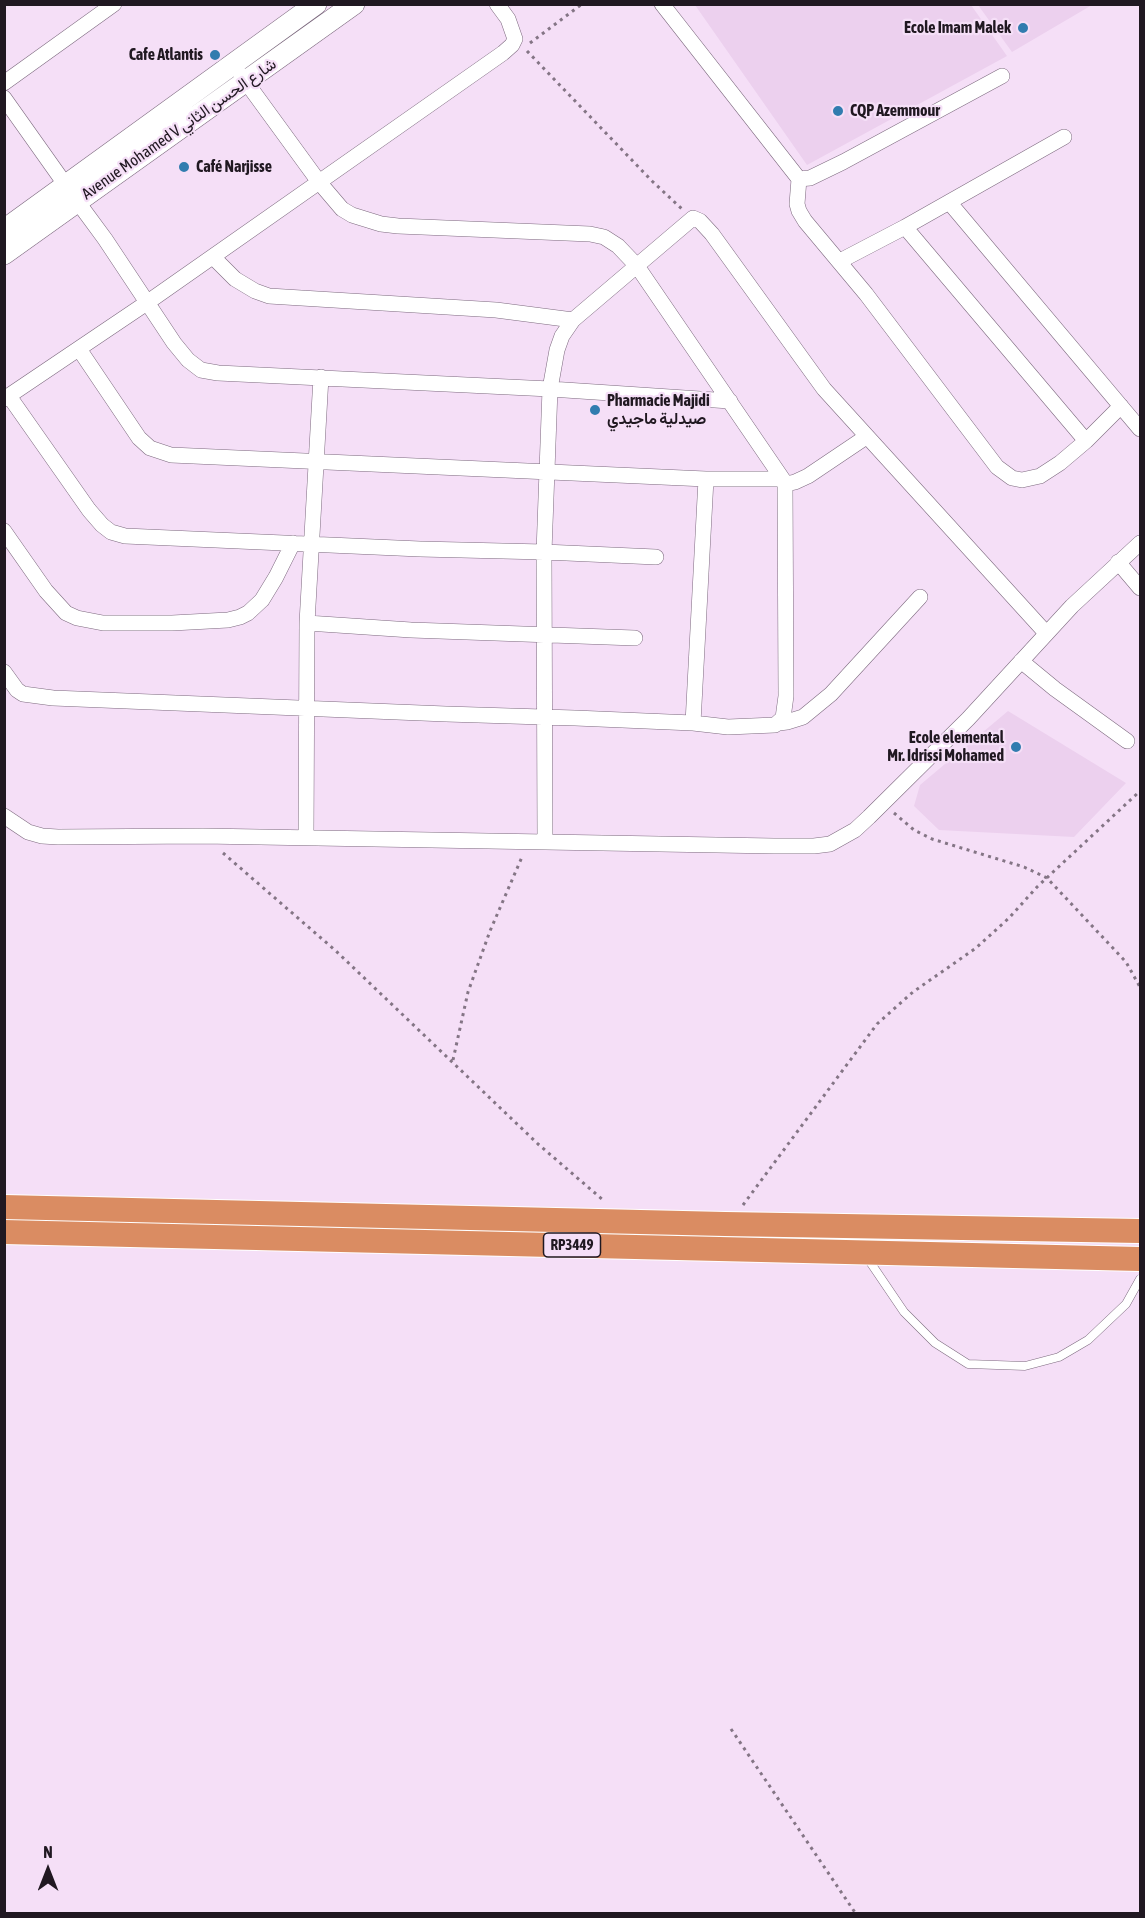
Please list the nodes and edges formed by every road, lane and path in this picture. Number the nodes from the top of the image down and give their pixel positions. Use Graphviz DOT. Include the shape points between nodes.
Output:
graph roads {
  1 [pos="114,4"];
  2 [pos="316,4"];
  3 [pos="354,4"];
  4 [pos="497,4"];
  5 [pos="582,4"];
  6 [pos="662,4"];
  7 [pos="239,73"];
  8 [pos="1002,76"];
  9 [pos="4,83"];
  10 [pos="4,98"];
  11 [pos="1064,137"];
  12 [pos="799,179"];
  13 [pos="319,182"];
  14 [pos="71,193"];
  15 [pos="949,202"];
  16 [pos="693,218"];
  17 [pos="905,227"];
  18 [pos="4,230"];
  19 [pos="4,254"];
  20 [pos="213,257"];
  21 [pos="840,261"];
  22 [pos="637,266"];
  23 [pos="148,302"];
  24 [pos="573,320"];
  25 [pos="79,349"];
  26 [pos="321,377"];
  27 [pos="550,389"];
  28 [pos="7,398"];
  29 [pos="730,401"];
  30 [pos="1121,406"];
  31 [pos="1140,429"];
  32 [pos="866,437"];
  33 [pos="1086,441"];
  34 [pos="315,461"];
  35 [pos="547,471"];
  36 [pos="706,478"];
  37 [pos="783,481"];
  38 [pos="4,531"];
  39 [pos="293,543"];
  40 [pos="1140,543"];
  41 [pos="311,544"];
  42 [pos="544,552"];
  43 [pos="656,557"];
  44 [pos="1118,562"];
  45 [pos="1140,588"];
  46 [pos="920,597"];
  47 [pos="307,623"];
  48 [pos="1046,633"];
  49 [pos="545,635"];
  50 [pos="635,638"];
  51 [pos="1021,661"];
  52 [pos="4,672"];
  53 [pos="305,708"];
  54 [pos="546,717"];
  55 [pos="693,723"];
  56 [pos="779,723"];
  57 [pos="1127,741"];
  58 [pos="1140,791"];
  59 [pos="884,802"];
  60 [pos="4,816"];
  61 [pos="203,836"];
  62 [pos="306,838"];
  63 [pos="528,841"];
  64 [pos="545,841"];
  65 [pos="1047,878"];
  66 [pos="1140,987"];
  67 [pos="453,1061"];
  68 [pos="604,1200"];
  69 [pos="4,1207"];
  70 [pos="740,1208"];
  71 [pos="1140,1231"];
  72 [pos="4,1232"];
  73 [pos="864,1252"];
  74 [pos="1140,1259"];
  75 [pos="1140,1279"];
  76 [pos="730,1730"];
  77 [pos="856,1914"];
  1 -- 9 [label="street"];
  2 -- 7 [label="main road, Avenue Mohamed V شارع الحسن الثاني"];
  3 -- 7 [label="main road, Avenue Mohamed V شارع الحسن الثاني"];
  4 -- 13 [label="street" via="514,33 510,48"];
  5 -- 16 [label="path" via="524,47 652,181"];
  6 -- 12 [label="street"];
  7 -- 13 [label="street"];
  7 -- 14 [label="main road, Avenue Mohamed V شارع الحسن الثاني"];
  8 -- 12 [label="street" via="843,162 810,178"];
  10 -- 14 [label="street"];
  11 -- 15 [label="street"];
  12 -- 21 [label="street" via="799,211"];
  13 -- 20 [label="street"];
  13 -- 22 [label="street" via="342,209 363,219 407,226 590,234 618,246"];
  14 -- 18 [label="main road, Avenue Mohamed V شارع الحسن الثاني"];
  14 -- 19 [label="main road, Avenue Mohamed V شارع الحسن الثاني"];
  14 -- 23 [label="street"];
  15 -- 17 [label="street"];
  15 -- 30 [label="street"];
  16 -- 22 [label="street"];
  16 -- 32 [label="street" via="712,234 824,389"];
  17 -- 21 [label="street"];
  17 -- 33 [label="street"];
  20 -- 23 [label="street"];
  20 -- 24 [label="street" via="235,279 269,296 496,310"];
  21 -- 33 [label="street" via="980,446 1007,475 1022,480 1040,476"];
  22 -- 24 [label="street"];
  22 -- 29 [label="street"];
  23 -- 25 [label="street"];
  23 -- 26 [label="street" via="178,348 201,370"];
  24 -- 27 [label="street" via="556,350"];
  25 -- 28 [label="street"];
  25 -- 34 [label="street" via="139,438 150,448 183,456"];
  26 -- 27 [label="street"];
  26 -- 34 [label="street"];
  27 -- 29 [label="street"];
  27 -- 35 [label="street"];
  28 -- 39 [label="street" via="83,502 111,532 125,536"];
  29 -- 37 [label="street"];
  30 -- 31 [label="street"];
  30 -- 33 [label="street"];
  32 -- 37 [label="street" via="808,476 790,484"];
  32 -- 48 [label="street"];
  34 -- 35 [label="street"];
  34 -- 41 [label="street"];
  35 -- 36 [label="street"];
  35 -- 42 [label="street"];
  36 -- 37 [label="street"];
  36 -- 55 [label="street"];
  37 -- 56 [label="street" via="786,696"];
  38 -- 39 [label="street" via="66,613 103,623 172,623 240,617 262,600"];
  39 -- 41 [label="street"];
  40 -- 44 [label="street"];
  41 -- 42 [label="street"];
  41 -- 47 [label="street"];
  42 -- 43 [label="street"];
  42 -- 49 [label="street"];
  44 -- 45 [label="street"];
  44 -- 48 [label="street"];
  46 -- 56 [label="street" via="831,694 803,717"];
  47 -- 49 [label="street"];
  47 -- 53 [label="street"];
  48 -- 51 [label="street"];
  49 -- 50 [label="street"];
  49 -- 54 [label="street"];
  51 -- 57 [label="street"];
  51 -- 59 [label="street"];
  52 -- 53 [label="street" via="17,690 28,696"];
  53 -- 54 [label="street"];
  53 -- 62 [label="street"];
  54 -- 55 [label="street"];
  54 -- 64 [label="street"];
  55 -- 56 [label="street" via="728,727"];
  58 -- 65 [label="path"];
  59 -- 64 [label="street" via="843,838 814,846"];
  59 -- 65 [label="path" via="902,821 932,840 1024,867"];
  60 -- 61 [label="street" via="42,836"];
  61 -- 62 [label="street"];
  61 -- 67 [label="path" via="336,951"];
  62 -- 63 [label="street"];
  63 -- 64 [label="street"];
  63 -- 67 [label="path" via="468,992"];
  65 -- 66 [label="path" via="1126,962"];
  65 -- 70 [label="path" via="976,948 913,992 877,1024"];
  67 -- 68 [label="path"];
  69 -- 71 [label="highway, RP3449"];
  72 -- 73 [label="highway, RP3449"];
  73 -- 74 [label="highway, RP3449"];
  73 -- 75 [label="lane" via="904,1312 935,1343 968,1365 1025,1366 1059,1357 1088,1340 1126,1304"];
  76 -- 77 [label="path"];
}
